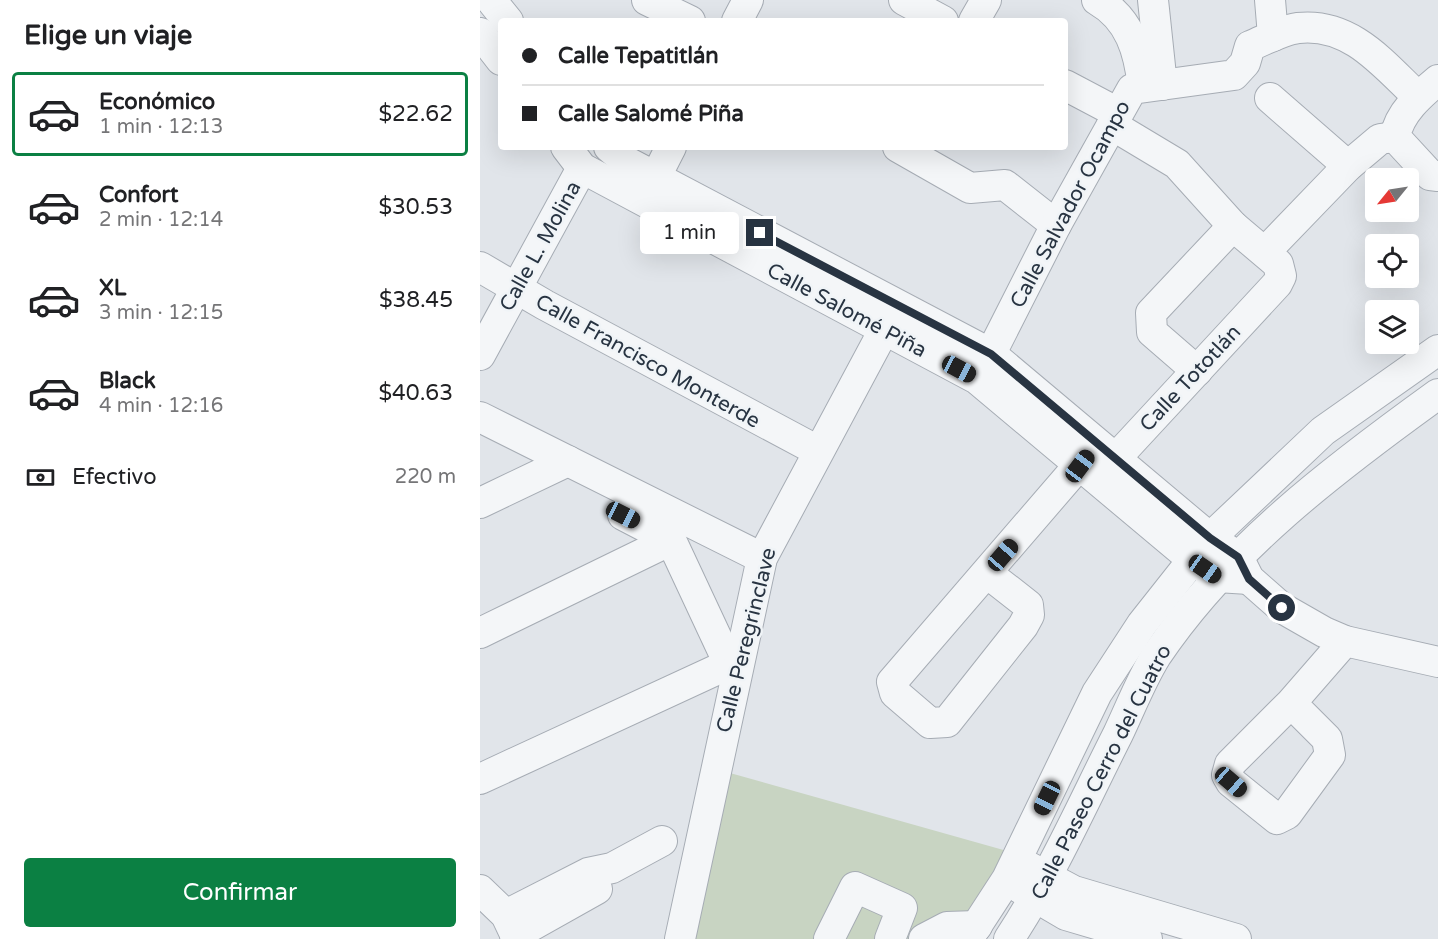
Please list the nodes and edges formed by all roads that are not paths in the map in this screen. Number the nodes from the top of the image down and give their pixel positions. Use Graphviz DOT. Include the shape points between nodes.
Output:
graph roads {
  1 [pos="491,0"];
  2 [pos="748,0"];
  3 [pos="904,0"];
  4 [pos="986,0"];
  5 [pos="1096,0"];
  6 [pos="1153,0"];
  7 [pos="1270,0"];
  8 [pos="506,18"];
  9 [pos="739,18"];
  10 [pos="937,18"];
  11 [pos="976,18"];
  12 [pos="480,33"];
  13 [pos="1273,36"];
  14 [pos="498,56"];
  15 [pos="1152,86"];
  16 [pos="1068,87"];
  17 [pos="1428,89"];
  18 [pos="1270,98"];
  19 [pos="1115,119"];
  20 [pos="1395,137"];
  21 [pos="613,150"];
  22 [pos="669,150"];
  23 [pos="903,150"];
  24 [pos="574,158"];
  25 [pos="1348,166"];
  26 [pos="1438,176"];
  27 [pos="649,189"];
  28 [pos="1056,225"];
  29 [pos="1233,226"];
  30 [pos="1273,264"];
  31 [pos="480,267"];
  32 [pos="517,288"];
  33 [pos="884,330"];
  34 [pos="1438,350"];
  35 [pos="480,355"];
  36 [pos="984,367"];
  37 [pos="1197,371"];
  38 [pos="1438,394"];
  39 [pos="480,417"];
  40 [pos="818,451"];
  41 [pos="568,461"];
  42 [pos="1097,462"];
  43 [pos="483,494"];
  44 [pos="623,515"];
  45 [pos="671,540"];
  46 [pos="762,558"];
  47 [pos="1221,562"];
  48 [pos="987,573"];
  49 [pos="480,633"];
  50 [pos="1345,641"];
  51 [pos="1438,662"];
  52 [pos="732,670"];
  53 [pos="1291,703"];
  54 [pos="480,779"];
  55 [pos="662,841"];
  56 [pos="1012,870"];
  57 [pos="1042,888"];
  58 [pos="480,890"];
  59 [pos="513,930"];
  60 [pos="973,932"];
  61 [pos="680,939"];
  62 [pos="829,939"];
  63 [pos="890,939"];
  64 [pos="924,939"];
  65 [pos="1009,939"];
  66 [pos="1147,939"];
  67 [pos="1236,939"];
  1 -- 8 [label="street"];
  2 -- 9 [label="street"];
  3 -- 10 [label="street"];
  4 -- 11 [label="street"];
  5 -- 15 [label="street" via="1124,21"];
  6 -- 15 [label="street"];
  7 -- 13 [label="street"];
  12 -- 14 [label="street"];
  13 -- 15 [label="street" via="1250,46 1245,63 1234,75"];
  13 -- 17 [label="street" via="1298,28 1340,32"];
  15 -- 19 [label="street, Calle Salvador Ocampo" via="1132,89"];
  16 -- 19 [label="street"];
  17 -- 20 [label="street" via="1397,126"];
  18 -- 25 [label="street"];
  19 -- 28 [label="street, Calle Salvador Ocampo"];
  19 -- 29 [label="street" via="1177,164"];
  20 -- 25 [label="street, Calle Tototlán" via="1380,140"];
  20 -- 26 [label="street" via="1430,175"];
  21 -- 27 [label="street, Calle Salomé Piña"];
  22 -- 27 [label="street"];
  23 -- 28 [label="street" via="970,188 1005,185"];
  24 -- 27 [label="street, Calle Salomé Piña"];
  24 -- 32 [label="street, Calle L. Molina"];
  25 -- 30 [label="street, Calle Tototlán"];
  27 -- 33 [label="street, Calle Salomé Piña"];
  27 -- 36 [label="street, Calle Salomé Piña"];
  28 -- 36 [label="street, Calle Salvador Ocampo"];
  29 -- 30 [label="street"];
  29 -- 37 [label="street" via="1151,313 1152,332"];
  30 -- 37 [label="street, Calle Tototlán" via="1277,284"];
  31 -- 32 [label="street, Calle Francisco Monterde"];
  32 -- 35 [label="street, Calle L. Molina"];
  32 -- 40 [label="street, Calle Francisco Monterde"];
  33 -- 36 [label="street, Calle Salomé Piña"];
  33 -- 40 [label="street, Calle Peregrinclave"];
  34 -- 47 [label="street, Calle Paseo Cerro del Cuatro" via="1323,431"];
  36 -- 42 [label="street"];
  37 -- 42 [label="street, Calle Tototlán"];
  38 -- 47 [label="street, Calle Paseo Cerro del Cuatro" via="1351,457"];
  39 -- 41 [label="street"];
  40 -- 46 [label="street, Calle Peregrinclave"];
  41 -- 43 [label="street"];
  41 -- 46 [label="street"];
  42 -- 47 [label="street"];
  42 -- 48 [label="street, Calle Tototlán"];
  44 -- 45 [label="street"];
  45 -- 49 [label="street"];
  45 -- 52 [label="street"];
  46 -- 52 [label="street, Calle Peregrinclave"];
  47 -- 50 [label="street" via="1282,608"];
  47 -- 56 [label="street, Calle Paseo Cerro del Cuatro" via="1143,624 1097,693"];
  47 -- 57 [label="street, Calle Paseo Cerro del Cuatro" via="1155,658"];
  48 -- 48 [label="street, Calle Tototlán" via="1028,605 1029,615 947,722 930,723 895,693 892,682"];
  50 -- 51 [label="street"];
  50 -- 53 [label="street"];
  52 -- 54 [label="street"];
  52 -- 61 [label="street, Calle Peregrinclave"];
  55 -- 59 [label="street" via="612,868 601,887"];
  56 -- 57 [label="street"];
  56 -- 60 [label="street, Calle Paseo Cerro del Cuatro"];
  57 -- 65 [label="street, Calle Paseo Cerro del Cuatro"];
  57 -- 66 [label="street" via="1066,915"];
  57 -- 67 [label="street" via="1074,891"];
  58 -- 59 [label="street"];
  60 -- 64 [label="street" via="947,927"];
  62 -- 63 [label="street" via="855,887 902,908"];
}
